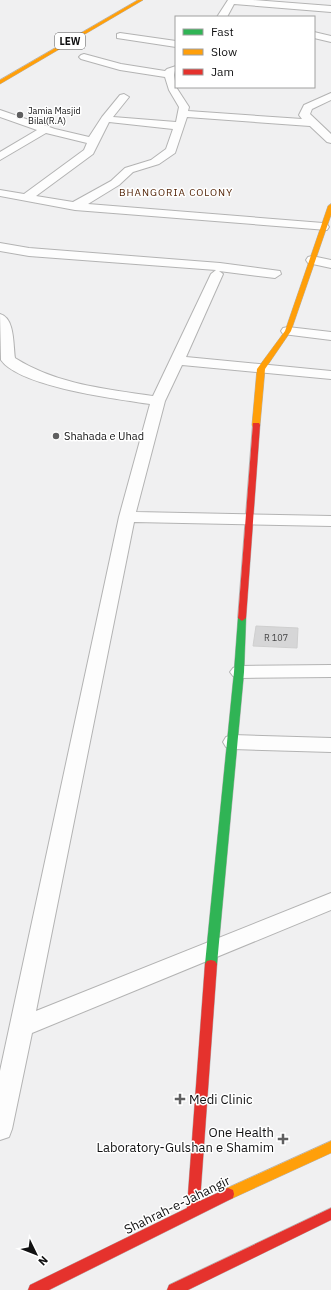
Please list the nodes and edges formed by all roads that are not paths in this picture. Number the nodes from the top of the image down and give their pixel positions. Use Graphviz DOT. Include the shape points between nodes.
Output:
graph roads {
  1 [pos="141,0"];
  2 [pos="232,0"];
  3 [pos="331,9"];
  4 [pos="223,16"];
  5 [pos="315,35"];
  6 [pos="120,36"];
  7 [pos="331,39"];
  8 [pos="175,44"];
  9 [pos="84,57"];
  10 [pos="172,72"];
  11 [pos="0,82"];
  12 [pos="331,96"];
  13 [pos="124,97"];
  14 [pos="0,113"];
  15 [pos="182,114"];
  16 [pos="106,119"];
  17 [pos="313,123"];
  18 [pos="180,126"];
  19 [pos="45,129"];
  20 [pos="331,138"];
  21 [pos="92,141"];
  22 [pos="0,157"];
  23 [pos="0,193"];
  24 [pos="26,198"];
  25 [pos="75,206"];
  26 [pos="331,206"];
  27 [pos="323,227"];
  28 [pos="0,247"];
  29 [pos="0,254"];
  30 [pos="312,260"];
  31 [pos="331,264"];
  32 [pos="217,274"];
  33 [pos="0,318"];
  34 [pos="288,331"];
  35 [pos="331,336"];
  36 [pos="177,360"];
  37 [pos="261,369"];
  38 [pos="331,375"];
  39 [pos="158,401"];
  40 [pos="127,517"];
  41 [pos="248,518"];
  42 [pos="331,521"];
  43 [pos="331,671"];
  44 [pos="239,672"];
  45 [pos="233,742"];
  46 [pos="331,745"];
  47 [pos="331,901"];
  48 [pos="212,950"];
  49 [pos="22,1027"];
  50 [pos="0,1129"];
  51 [pos="331,1147"];
  52 [pos="193,1210"];
  53 [pos="331,1214"];
  54 [pos="35,1290"];
  55 [pos="174,1290"];
  1 -- 11 [label="main road, LEW"];
  2 -- 3 [label="street"];
  2 -- 4 [label="street"];
  5 -- 7 [label="street"];
  6 -- 8 [label="street"];
  9 -- 10 [label="street" via="120,67"];
  10 -- 15 [label="street" via="176,94 184,107"];
  12 -- 17 [label="street" via="308,108 304,115"];
  13 -- 16 [label="street"];
  14 -- 19 [label="street"];
  15 -- 17 [label="street"];
  15 -- 18 [label="street"];
  16 -- 18 [label="street"];
  16 -- 21 [label="street"];
  17 -- 20 [label="street"];
  18 -- 25 [label="street" via="171,151 155,162 129,170 115,183"];
  19 -- 21 [label="street"];
  19 -- 22 [label="street"];
  21 -- 24 [label="street" via="89,152"];
  23 -- 24 [label="street"];
  24 -- 25 [label="street"];
  25 -- 27 [label="street"];
  26 -- 27 [label="main road"];
  27 -- 30 [label="main road"];
  28 -- 32 [label="street" via="29,252 220,267 275,274"];
  29 -- 32 [label="street" via="43,260"];
  30 -- 31 [label="street"];
  30 -- 34 [label="main road"];
  32 -- 36 [label="street"];
  33 -- 39 [label="street" via="3,321 8,360 20,369 78,389"];
  34 -- 35 [label="street"];
  34 -- 37 [label="main road"];
  36 -- 37 [label="street"];
  36 -- 39 [label="street"];
  37 -- 38 [label="street"];
  37 -- 41 [label="main road"];
  39 -- 40 [label="street"];
  40 -- 41 [label="street"];
  40 -- 49 [label="street" via="79,739"];
  41 -- 42 [label="street"];
  41 -- 44 [label="main road"];
  43 -- 44 [label="street"];
  44 -- 45 [label="main road"];
  45 -- 46 [label="street"];
  45 -- 48 [label="main road"];
  47 -- 48 [label="street"];
  48 -- 49 [label="street"];
  48 -- 52 [label="main road"];
  49 -- 50 [label="street"];
  51 -- 52 [label="main road, Shahrah-e-Jahangir"];
  52 -- 54 [label="main road, Shahrah-e-Jahangir"];
  53 -- 55 [label="main road"];
}
